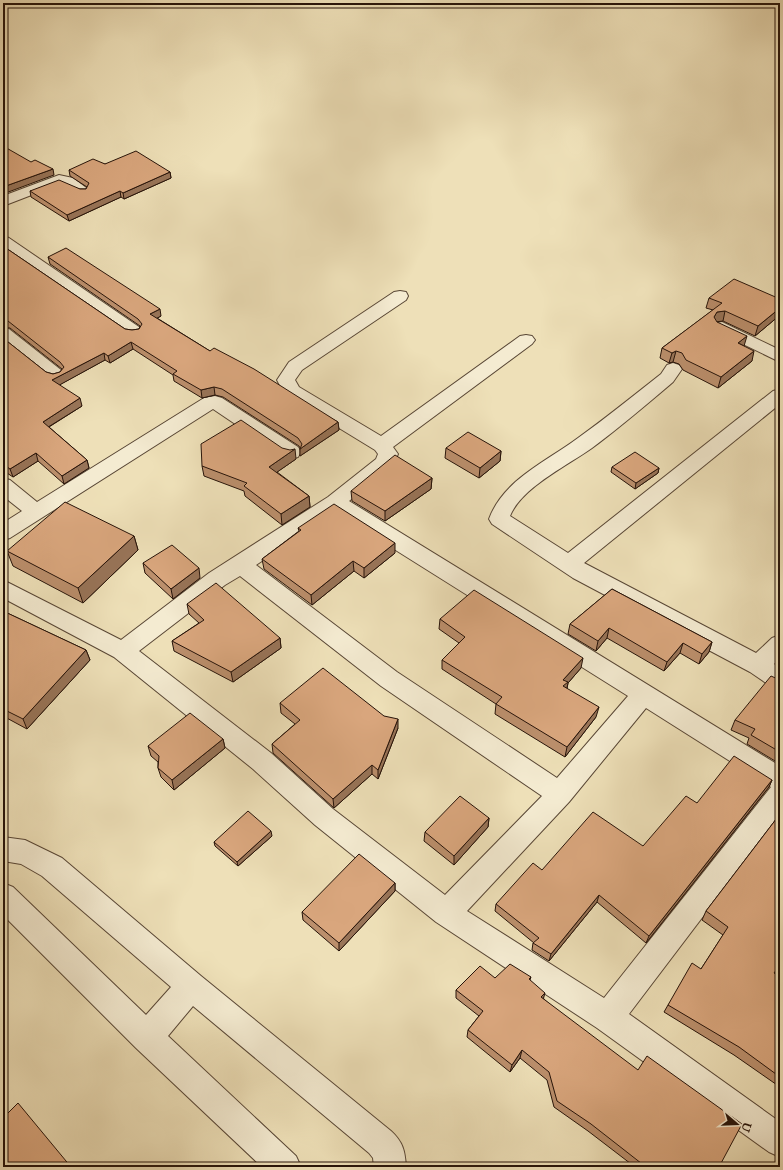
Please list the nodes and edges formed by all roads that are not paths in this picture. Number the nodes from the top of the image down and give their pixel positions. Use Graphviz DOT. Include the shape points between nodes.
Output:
graph roads {
  1 [pos="82,190"];
  2 [pos="3,201"];
  3 [pos="3,241"];
  4 [pos="400,296"];
  5 [pos="722,327"];
  6 [pos="133,331"];
  7 [pos="3,332"];
  8 [pos="526,340"];
  9 [pos="780,357"];
  10 [pos="674,369"];
  11 [pos="55,374"];
  12 [pos="780,395"];
  13 [pos="382,445"];
  14 [pos="291,452"];
  15 [pos="3,484"];
  16 [pos="335,502"];
  17 [pos="35,511"];
  18 [pos="3,533"];
  19 [pos="569,564"];
  20 [pos="241,565"];
  21 [pos="3,588"];
  22 [pos="780,644"];
  23 [pos="122,651"];
  24 [pos="758,665"];
  25 [pos="780,680"];
  26 [pos="644,694"];
  27 [pos="780,779"];
  28 [pos="560,794"];
  29 [pos="780,795"];
  30 [pos="3,849"];
  31 [pos="3,896"];
  32 [pos="446,913"];
  33 [pos="191,986"];
  34 [pos="608,1017"];
  35 [pos="147,1038"];
  36 [pos="777,1133"];
  37 [pos="285,1167"];
  38 [pos="390,1167"];
  1 -- 2 [label="street" via="68,181 59,180"];
  3 -- 6 [label="street"];
  4 -- 13 [label="street" via="295,366 286,380 292,391"];
  5 -- 9 [label="street"];
  7 -- 11 [label="street"];
  8 -- 13 [label="street"];
  10 -- 19 [label="street" via="667,378 585,443 539,473 500,512 499,518"];
  12 -- 19 [label="street"];
  13 -- 16 [label="street" via="388,454 385,462"];
  14 -- 17 [label="street" via="215,402 211,402"];
  15 -- 17 [label="street"];
  16 -- 20 [label="street"];
  16 -- 26 [label="street"];
  17 -- 18 [label="street"];
  19 -- 24 [label="street"];
  20 -- 23 [label="street" via="217,579"];
  20 -- 28 [label="street" via="389,679"];
  21 -- 23 [label="street"];
  22 -- 24 [label="street"];
  23 -- 32 [label="street" via="262,761 324,817"];
  24 -- 25 [label="street"];
  26 -- 27 [label="street"];
  26 -- 28 [label="street"];
  28 -- 32 [label="street"];
  29 -- 34 [label="street"];
  30 -- 33 [label="street" via="25,852 52,867"];
  31 -- 35 [label="street"];
  32 -- 34 [label="street"];
  33 -- 35 [label="street"];
  33 -- 38 [label="street" via="380,1142 389,1151"];
  34 -- 36 [label="street"];
  35 -- 37 [label="street"];
}
